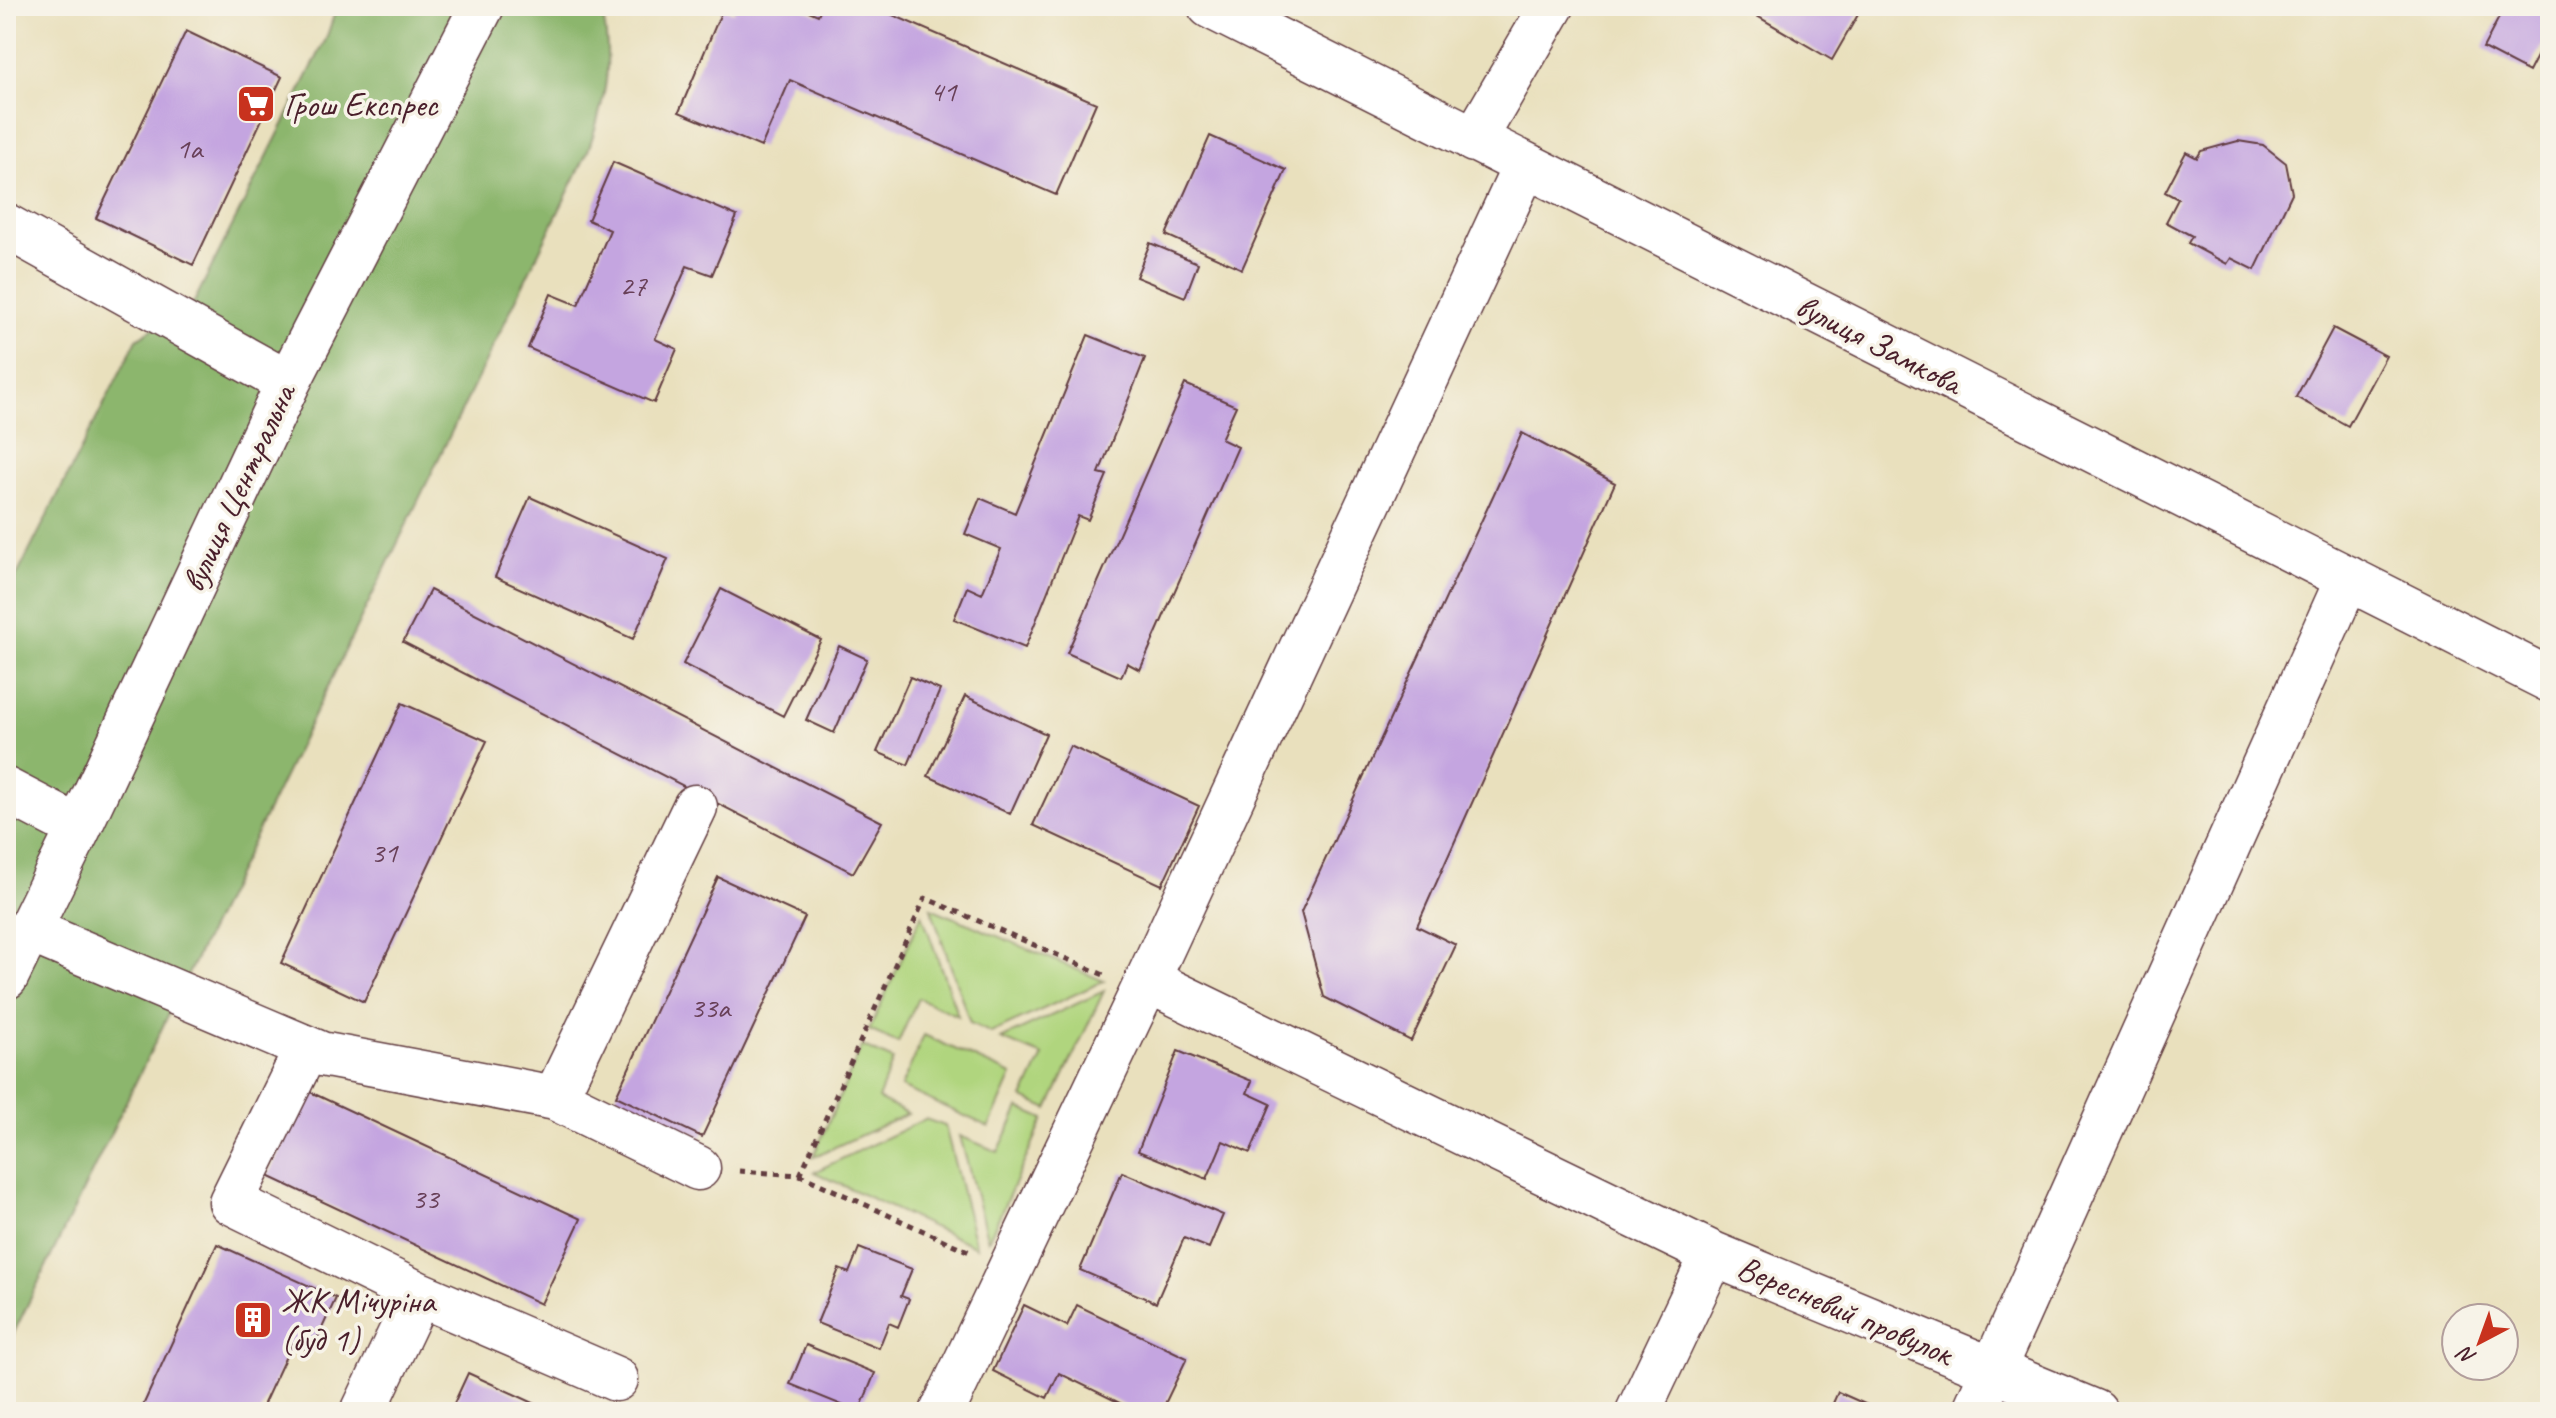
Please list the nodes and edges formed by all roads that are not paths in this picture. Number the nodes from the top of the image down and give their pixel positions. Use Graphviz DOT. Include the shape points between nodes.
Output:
graph roads {
  1 [pos="482,6"];
  2 [pos="1210,6"];
  3 [pos="1552,6"];
  4 [pos="1474,140"];
  5 [pos="1525,166"];
  6 [pos="6,226"];
  7 [pos="288,383"];
  8 [pos="2348,578"];
  9 [pos="2550,680"];
  10 [pos="6,790"];
  11 [pos="695,807"];
  12 [pos="79,828"];
  13 [pos="29,930"];
  14 [pos="6,977"];
  15 [pos="1144,986"];
  16 [pos="307,1048"];
  17 [pos="555,1098"];
  18 [pos="698,1168"];
  19 [pos="1713,1254"];
  20 [pos="419,1294"];
  21 [pos="1992,1372"];
  22 [pos="616,1379"];
  23 [pos="363,1412"];
  24 [pos="942,1412"];
  25 [pos="1638,1412"];
  26 [pos="1974,1412"];
  27 [pos="2095,1412"];
  1 -- 7 [label="street, вулиця Центральна"];
  2 -- 4 [label="street, вулиця Замкова"];
  3 -- 4 [label="street"];
  4 -- 5 [label="street, вулиця Замкова"];
  5 -- 8 [label="street, вулиця Замкова"];
  5 -- 15 [label="street"];
  6 -- 7 [label="street"];
  7 -- 12 [label="street, вулиця Центральна"];
  8 -- 9 [label="street, вулиця Замкова"];
  8 -- 21 [label="street"];
  10 -- 12 [label="street"];
  11 -- 17 [label="street"];
  12 -- 13 [label="street, вулиця Центральна"];
  13 -- 14 [label="street, вулиця Центральна"];
  13 -- 16 [label="street"];
  15 -- 19 [label="street"];
  15 -- 24 [label="street"];
  16 -- 17 [label="street"];
  16 -- 20 [label="street" via="231,1202"];
  17 -- 18 [label="street"];
  19 -- 21 [label="street, Вересневий провулок"];
  19 -- 25 [label="street, Вересневий провулок"];
  20 -- 22 [label="street"];
  20 -- 23 [label="street"];
  21 -- 26 [label="street"];
  21 -- 27 [label="street, Вересневий провулок"];
}
